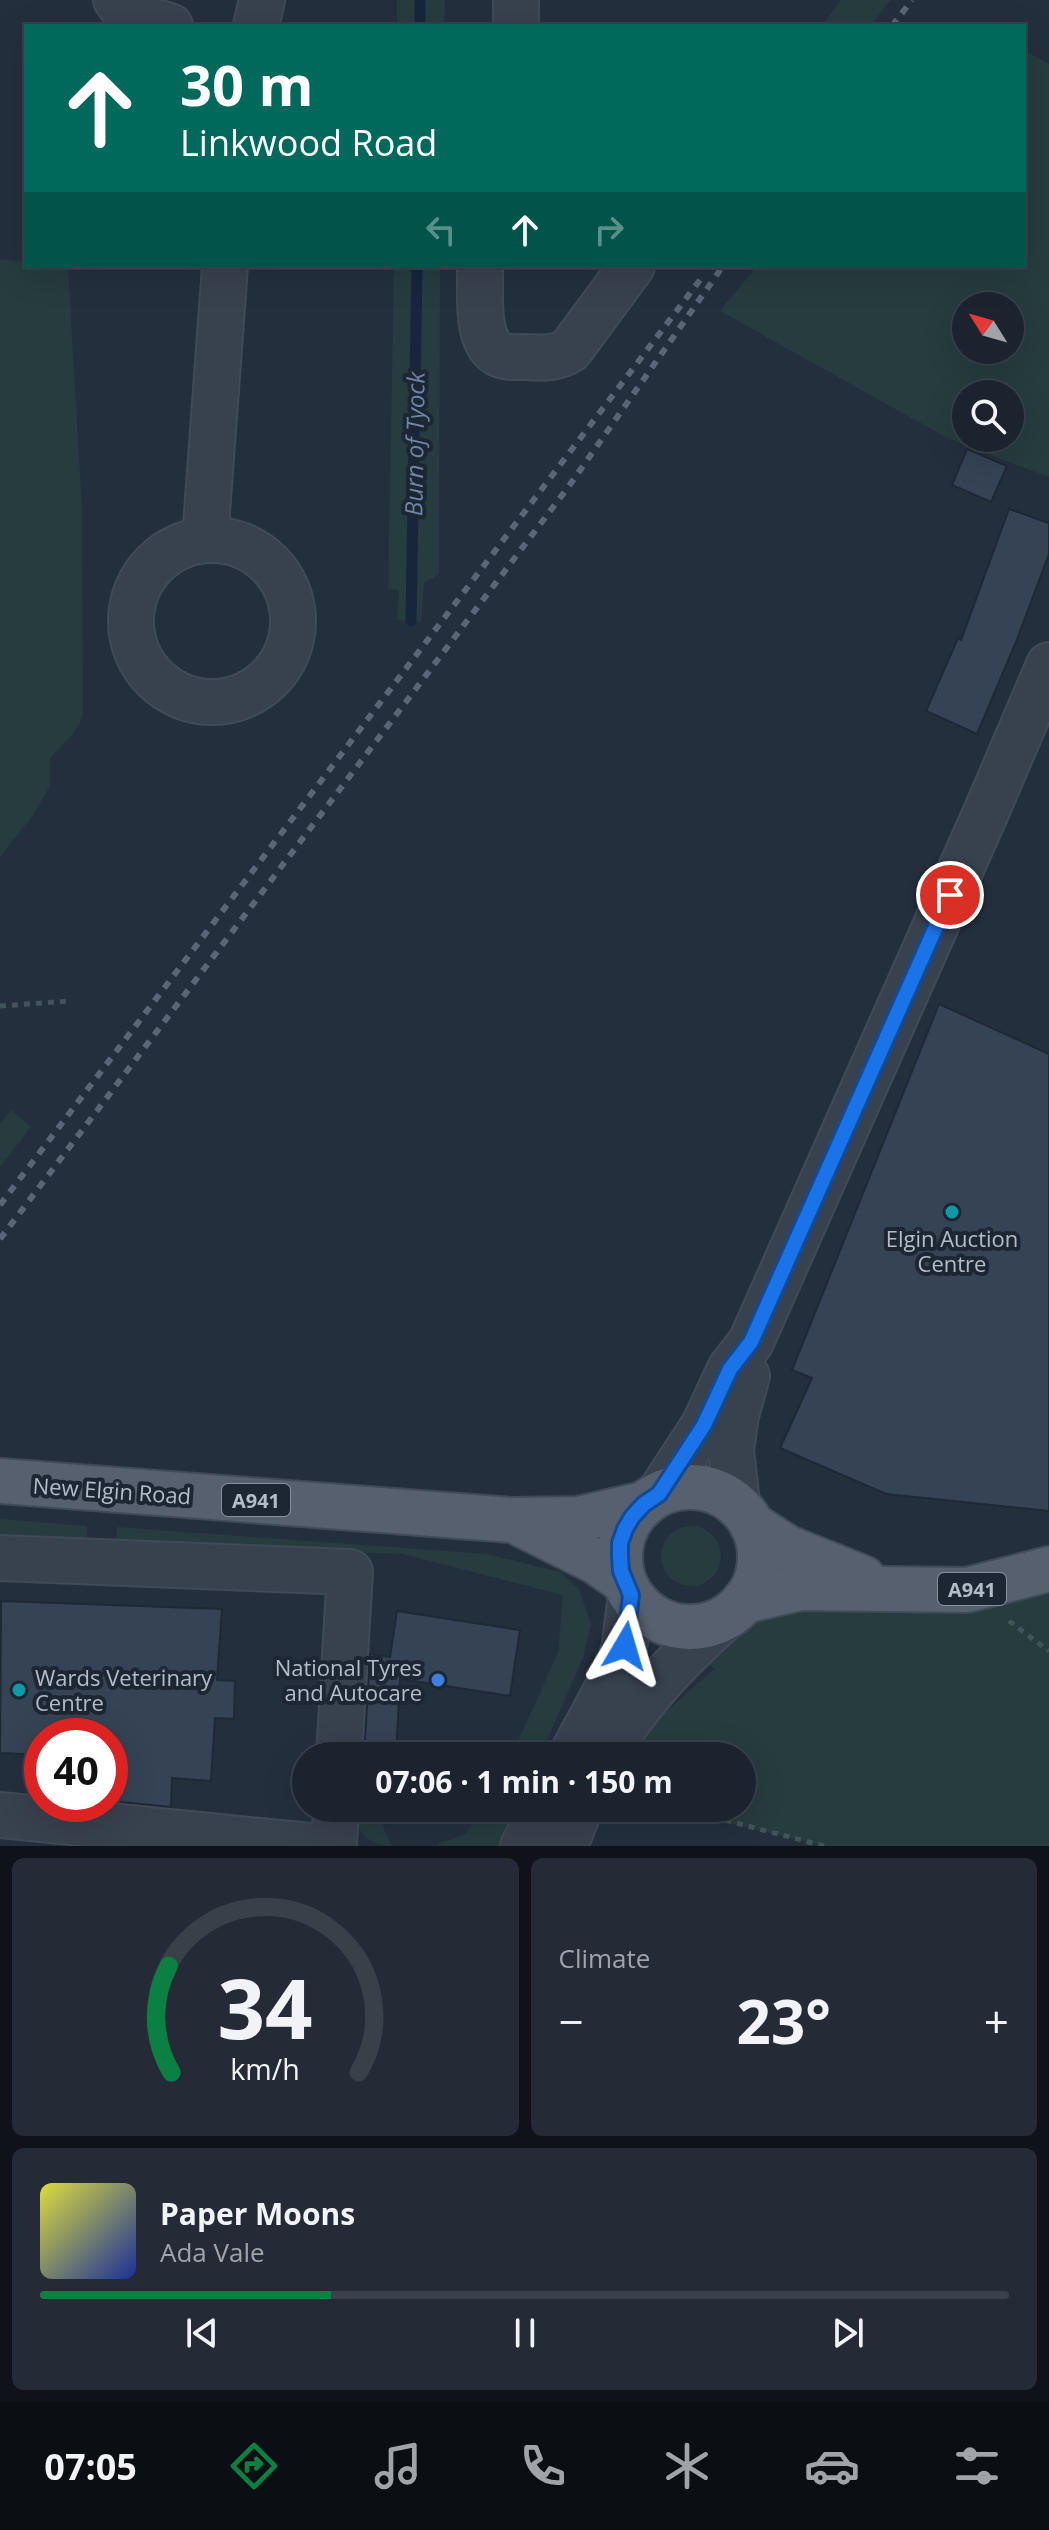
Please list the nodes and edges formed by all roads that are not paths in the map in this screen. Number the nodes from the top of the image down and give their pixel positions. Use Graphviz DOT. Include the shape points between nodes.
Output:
graph roads {
  1 [pos="262,0"];
  2 [pos="516,0"];
  3 [pos="122,13"];
  4 [pos="163,24"];
  5 [pos="256,24"];
  6 [pos="516,24"];
  7 [pos="225,268"];
  8 [pos="480,268"];
  9 [pos="631,268"];
  10 [pos="205,540"];
  11 [pos="1049,665"];
  12 [pos="751,1342"];
  13 [pos="0,1481"];
  14 [pos="652,1499"];
  15 [pos="744,1514"];
  16 [pos="511,1520"];
  17 [pos="0,1558"];
  18 [pos="1049,1569"];
  19 [pos="627,1588"];
  20 [pos="892,1588"];
  21 [pos="733,1610"];
  22 [pos="340,1742"];
  23 [pos="579,1742"];
  24 [pos="615,1742"];
  25 [pos="0,1815"];
  26 [pos="335,1822"];
  27 [pos="536,1822"];
  28 [pos="574,1822"];
  29 [pos="310,1846"];
  30 [pos="334,1846"];
  31 [pos="523,1846"];
  32 [pos="565,1846"];
  1 -- 5 [label="street"];
  2 -- 6 [label="street"];
  3 -- 4 [label="street"];
  7 -- 10 [label="street"];
  8 -- 9 [label="street" via="486,343 504,357 548,358 570,350"];
  11 -- 12 [label="street"];
  12 -- 14 [label="street" via="730,1369 704,1425"];
  12 -- 15 [label="street" via="731,1450"];
  13 -- 16 [label="main road, New Elgin Road / A941"];
  14 -- 15 [label="main road" via="678,1488 705,1488"];
  14 -- 16 [label="main road, New Elgin Road / A941" via="579,1519"];
  14 -- 19 [label="main road" via="632,1517 620,1543"];
  15 -- 20 [label="main road, A941" via="788,1548"];
  15 -- 21 [label="main road" via="757,1536 760,1560 756,1581"];
  16 -- 19 [label="main road, New Elgin Road / A941" via="595,1561"];
  17 -- 22 [label="street" via="350,1572"];
  18 -- 20 [label="main road, A941" via="967,1590"];
  19 -- 21 [label="main road" via="652,1617 667,1623 692,1627"];
  19 -- 23 [label="street" via="624,1650"];
  20 -- 21 [label="main road, A941" via="800,1588"];
  21 -- 24 [label="street" via="652,1688"];
  25 -- 29 [label="street"];
  26 -- 30 [label="street"];
  27 -- 31 [label="street"];
  28 -- 32 [label="street"];
}
